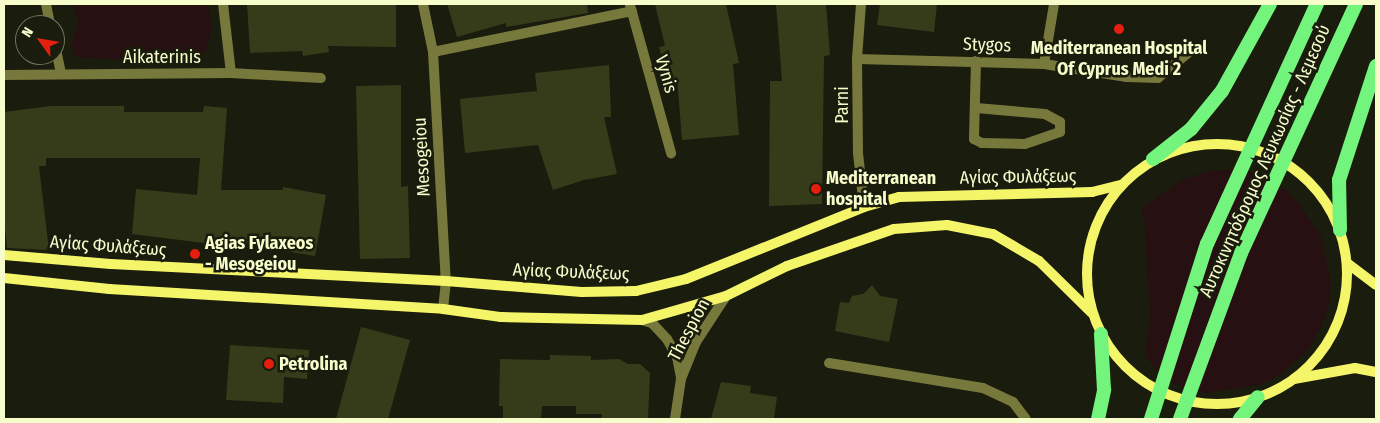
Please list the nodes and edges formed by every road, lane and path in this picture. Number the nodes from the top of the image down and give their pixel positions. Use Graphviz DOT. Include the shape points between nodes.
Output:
graph roads {
  1 [pos="224,4"];
  2 [pos="423,4"];
  3 [pos="862,4"];
  4 [pos="1054,4"];
  5 [pos="1270,4"];
  6 [pos="1317,4"];
  7 [pos="1356,4"];
  8 [pos="631,7"];
  9 [pos="1194,48"];
  10 [pos="432,52"];
  11 [pos="857,59"];
  12 [pos="976,61"];
  13 [pos="1044,64"];
  14 [pos="59,65"];
  15 [pos="1376,66"];
  16 [pos="61,73"];
  17 [pos="231,73"];
  18 [pos="4,75"];
  19 [pos="321,78"];
  20 [pos="976,108"];
  21 [pos="671,153"];
  22 [pos="1153,160"];
  23 [pos="1121,185"];
  24 [pos="864,207"];
  25 [pos="1340,230"];
  26 [pos="4,255"];
  27 [pos="1347,263"];
  28 [pos="4,278"];
  29 [pos="446,281"];
  30 [pos="1376,285"];
  31 [pos="726,296"];
  32 [pos="443,308"];
  33 [pos="1092,313"];
  34 [pos="642,320"];
  35 [pos="1101,334"];
  36 [pos="829,362"];
  37 [pos="1376,372"];
  38 [pos="681,379"];
  39 [pos="1292,380"];
  40 [pos="1258,397"];
  41 [pos="675,419"];
  42 [pos="1026,419"];
  43 [pos="1098,419"];
  44 [pos="1151,419"];
  45 [pos="1180,419"];
  46 [pos="1240,419"];
  1 -- 17 [label="street"];
  2 -- 10 [label="street, Mesogeiou"];
  3 -- 11 [label="street, Parni"];
  4 -- 13 [label="street"];
  5 -- 22 [label="highway" via="1222,91 1191,129"];
  6 -- 44 [label="highway, Αυτοκινητόδρομος Λευκωσίας - Λεμεσού, bridge" via="1206,244"];
  7 -- 45 [label="highway, Αυτοκινητόδρομος Λευκωσίας - Λεμεσού, bridge" via="1241,253"];
  8 -- 10 [label="street"];
  8 -- 21 [label="street, Vynis"];
  9 -- 13 [label="street, Stygos" via="1158,78 1127,77"];
  10 -- 29 [label="street, Mesogeiou"];
  11 -- 12 [label="street, Stygos"];
  11 -- 24 [label="street, Parni" via="858,152"];
  12 -- 13 [label="street, Stygos"];
  12 -- 20 [label="street"];
  14 -- 16 [label="street"];
  15 -- 25 [label="highway" via="1340,180"];
  16 -- 17 [label="street, Aikaterinis"];
  16 -- 18 [label="street, Aikaterinis"];
  17 -- 19 [label="street, Aikaterinis"];
  20 -- 20 [label="street" via="974,139 982,143 1025,144 1060,132 1060,122 1045,114"];
  22 -- 23 [label="main road"];
  22 -- 25 [label="main road" via="1195,144 1240,144 1273,157 1316,188"];
  23 -- 24 [label="main road, Αγίας Φυλάξεως" via="1092,192 899,196"];
  23 -- 33 [label="main road" via="1096,223 1086,268"];
  24 -- 29 [label="main road, Αγίας Φυλάξεως" via="686,279 636,291 582,292"];
  25 -- 27 [label="main road"];
  26 -- 29 [label="main road, Αγίας Φυλάξεως" via="111,264"];
  27 -- 30 [label="main road"];
  27 -- 39 [label="main road" via="1345,297 1335,328 1317,357"];
  28 -- 32 [label="main road" via="109,289"];
  29 -- 32 [label="street, Mesogeiou"];
  31 -- 33 [label="main road" via="788,266 894,229 947,225 992,234 1039,261"];
  31 -- 34 [label="main road"];
  31 -- 38 [label="street, Thespion" via="696,342"];
  32 -- 34 [label="main road" via="562,320"];
  33 -- 35 [label="main road"];
  34 -- 38 [label="street, Thespion" via="652,323 667,339 677,357"];
  35 -- 40 [label="main road" via="1124,366 1156,390 1189,402 1224,404"];
  35 -- 43 [label="highway" via="1104,390"];
  36 -- 42 [label="street" via="983,388 1013,402"];
  37 -- 39 [label="main road" via="1355,368"];
  38 -- 41 [label="street, Thespion"];
  39 -- 40 [label="main road"];
  40 -- 46 [label="highway"];
}
